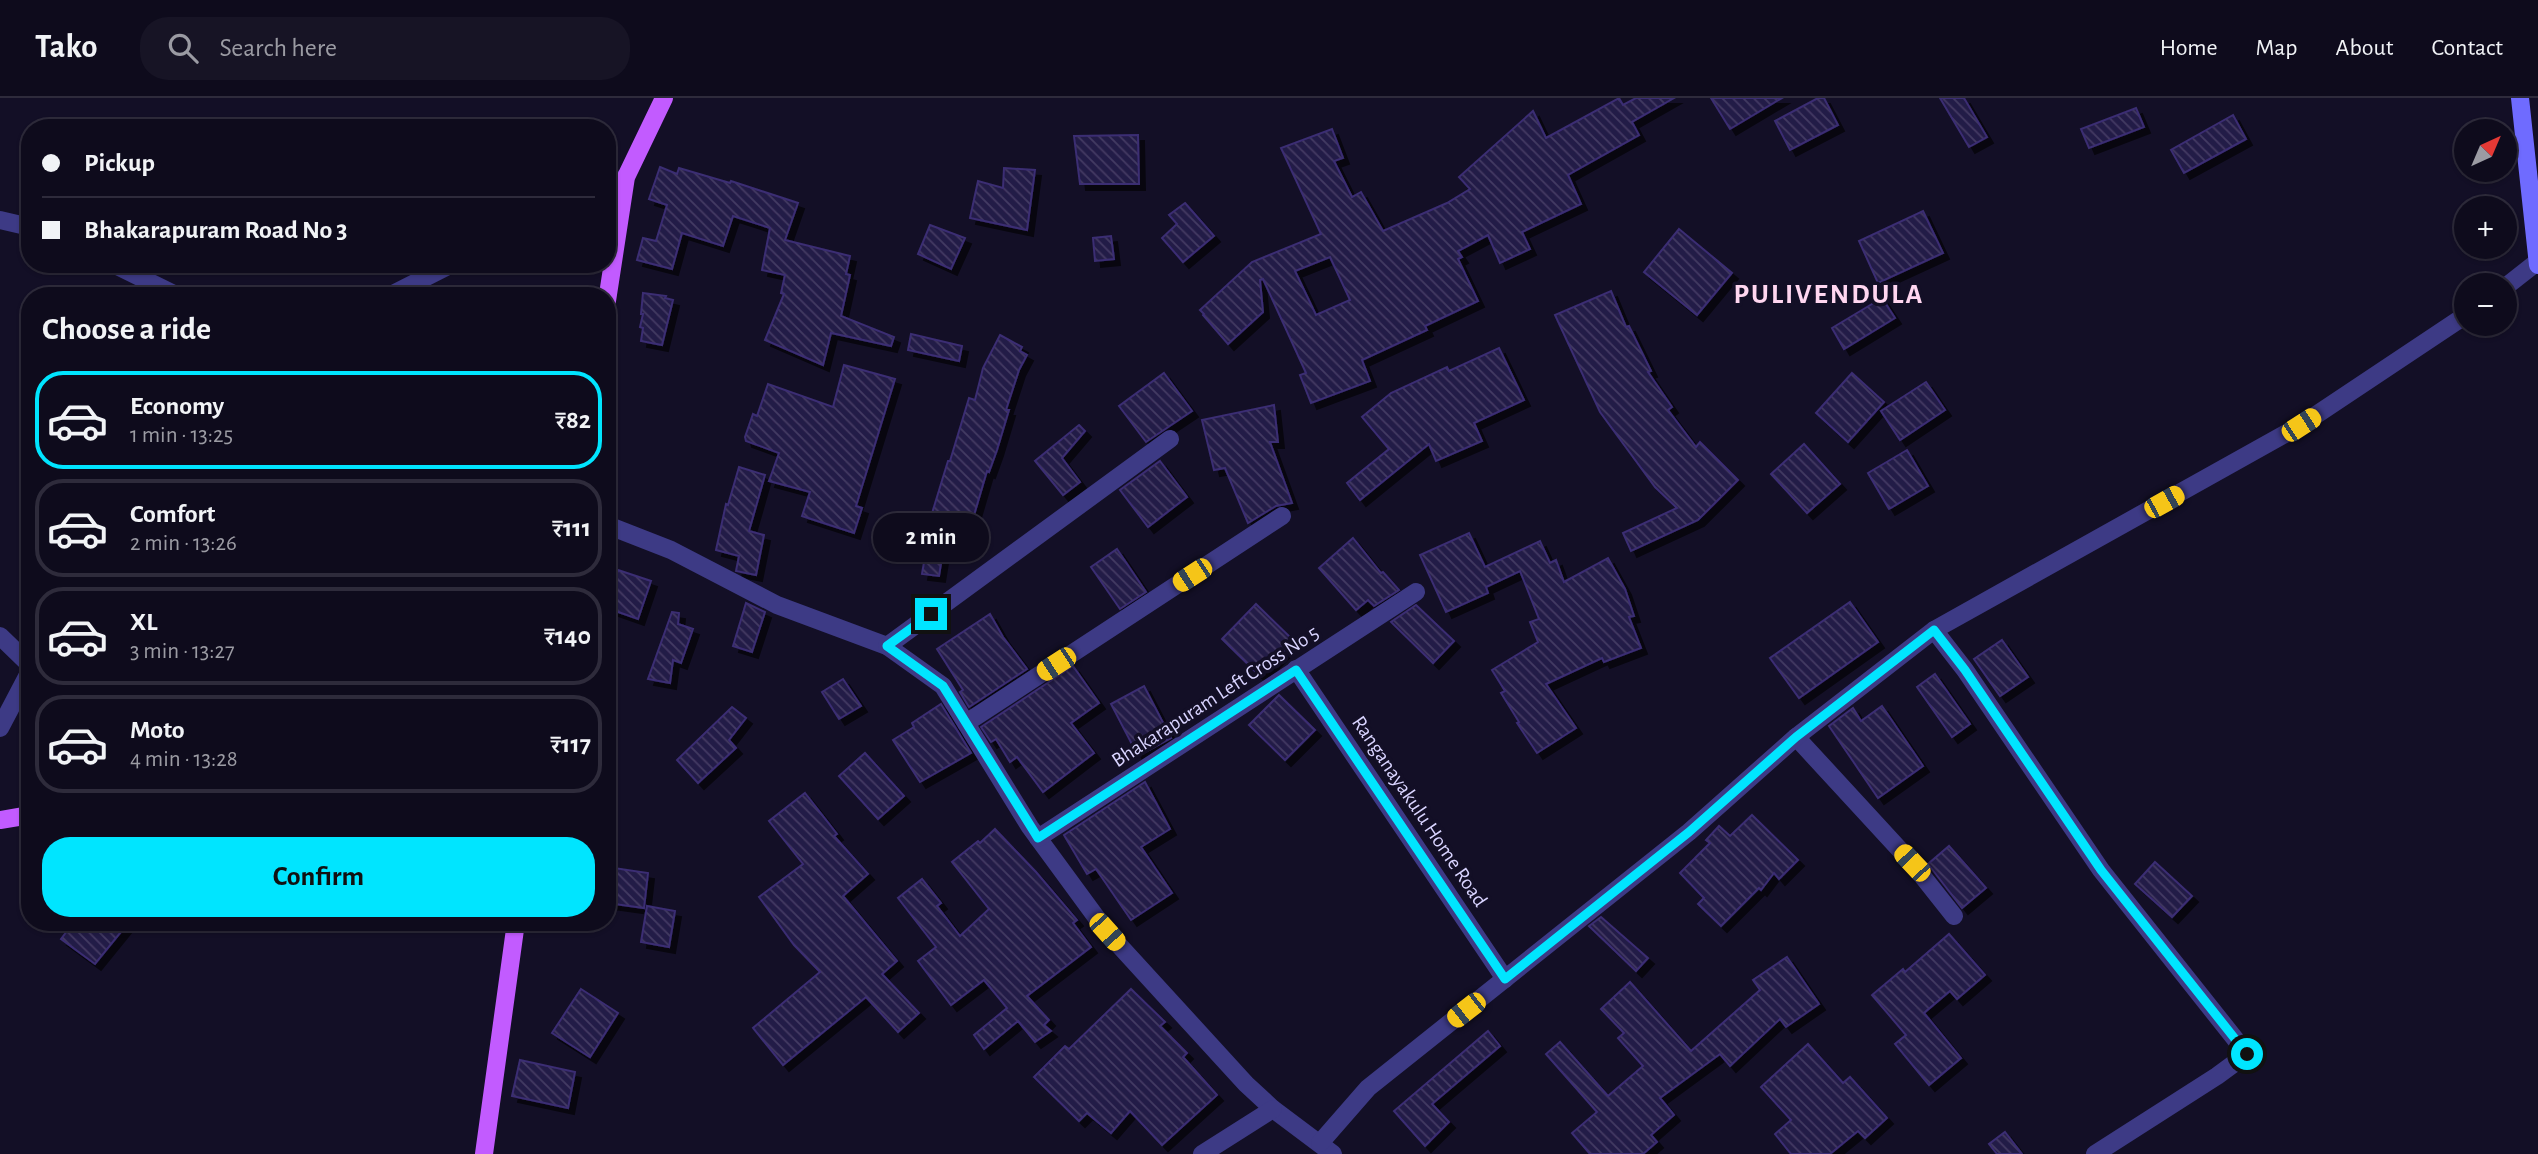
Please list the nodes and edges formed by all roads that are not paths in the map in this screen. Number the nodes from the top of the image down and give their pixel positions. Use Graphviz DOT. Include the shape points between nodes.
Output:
graph roads {
  1 [pos="664,98"];
  2 [pos="2520,98"];
  3 [pos="626,177"];
  4 [pos="616,182"];
  5 [pos="0,220"];
  6 [pos="21,225"];
  7 [pos="616,242"];
  8 [pos="2537,264"];
  9 [pos="131,273"];
  10 [pos="434,273"];
  11 [pos="2517,279"];
  12 [pos="159,287"];
  13 [pos="407,287"];
  14 [pos="2454,323"];
  15 [pos="1170,439"];
  16 [pos="1282,516"];
  17 [pos="616,529"];
  18 [pos="1416,592"];
  19 [pos="1934,630"];
  20 [pos="0,636"];
  21 [pos="887,646"];
  22 [pos="21,656"];
  23 [pos="1296,670"];
  24 [pos="21,688"];
  25 [pos="966,723"];
  26 [pos="0,728"];
  27 [pos="1796,737"];
  28 [pos="21,816"];
  29 [pos="0,820"];
  30 [pos="1038,838"];
  31 [pos="1954,916"];
  32 [pos="515,931"];
  33 [pos="1505,979"];
  34 [pos="1273,1109"];
  35 [pos="1326,1148"];
  36 [pos="484,1154"];
  37 [pos="1202,1154"];
  38 [pos="2095,1154"];
  1 -- 3 [label="main road"];
  2 -- 8 [label="street"];
  3 -- 4 [label="street"];
  3 -- 7 [label="main road"];
  5 -- 6 [label="street"];
  8 -- 11 [label="street"];
  9 -- 12 [label="street"];
  10 -- 13 [label="street"];
  14 -- 19 [label="street" via="2301,425"];
  15 -- 21 [label="street"];
  16 -- 25 [label="street"];
  17 -- 21 [label="street" via="671,550 777,605"];
  18 -- 23 [label="street, Bhakarapuram Left Cross No 5"];
  19 -- 27 [label="street"];
  19 -- 38 [label="street" via="2101,870 2247,1054"];
  20 -- 22 [label="street"];
  21 -- 25 [label="street" via="943,686"];
  23 -- 30 [label="street, Bhakarapuram Left Cross No 5"];
  23 -- 33 [label="street, Ranganayakulu Home Road"];
  24 -- 26 [label="street"];
  25 -- 30 [label="street"];
  27 -- 31 [label="street" via="1912,863"];
  27 -- 33 [label="street" via="1689,832"];
  28 -- 29 [label="main road"];
  30 -- 34 [label="street" via="1107,932"];
  32 -- 36 [label="main road"];
  33 -- 35 [label="street" via="1368,1088"];
  34 -- 35 [label="street"];
  34 -- 37 [label="street"];
}
